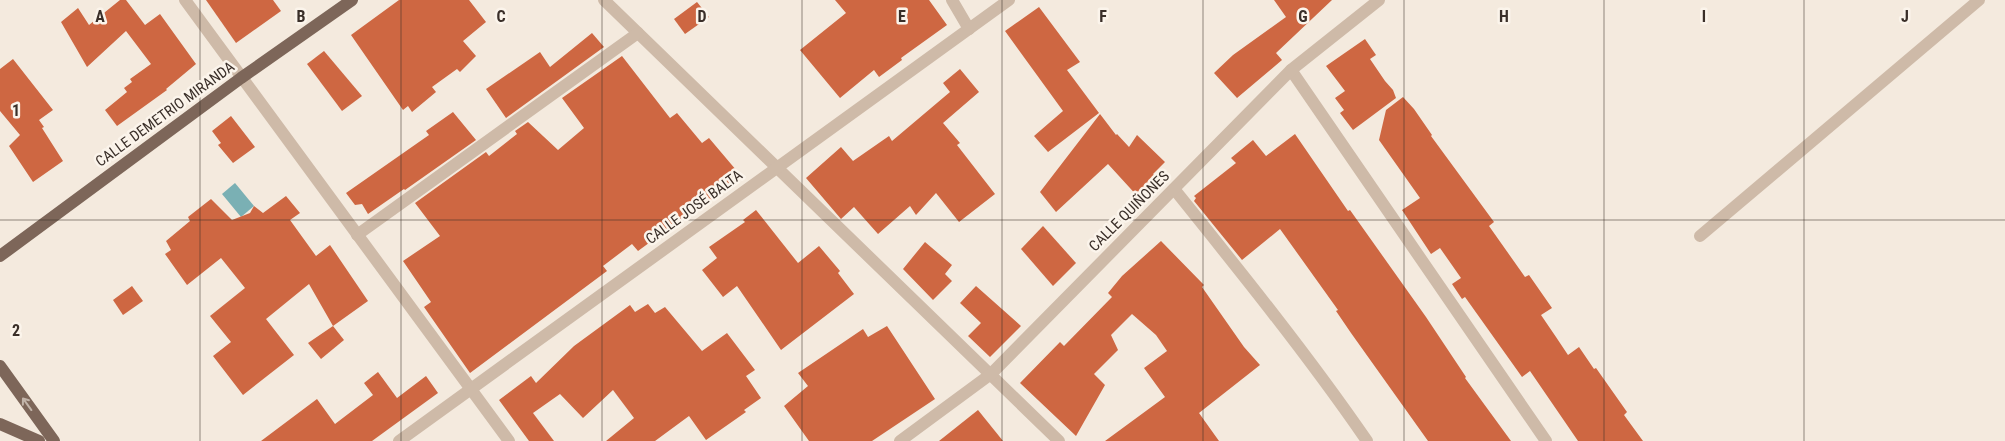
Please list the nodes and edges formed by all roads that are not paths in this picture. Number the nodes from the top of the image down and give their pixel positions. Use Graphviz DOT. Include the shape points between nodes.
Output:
graph roads {
  1 [pos="185,0"];
  2 [pos="352,0"];
  3 [pos="604,0"];
  4 [pos="952,0"];
  5 [pos="1008,0"];
  6 [pos="1379,0"];
  7 [pos="1979,0"];
  8 [pos="969,29"];
  9 [pos="638,34"];
  10 [pos="1291,70"];
  11 [pos="241,78"];
  12 [pos="778,167"];
  13 [pos="1174,189"];
  14 [pos="357,235"];
  15 [pos="1700,236"];
  16 [pos="0,256"];
  17 [pos="0,366"];
  18 [pos="991,374"];
  19 [pos="471,388"];
  20 [pos="0,424"];
  21 [pos="39,441"];
  22 [pos="54,441"];
  23 [pos="399,441"];
  24 [pos="509,441"];
  25 [pos="900,441"];
  26 [pos="1058,441"];
  27 [pos="1367,441"];
  28 [pos="1546,441"];
  1 -- 11 [label="street"];
  2 -- 11 [label="main road, CALLE DEMETRIO MIRANDA"];
  3 -- 9 [label="street"];
  4 -- 8 [label="street"];
  5 -- 8 [label="street, CALLE JOSÉ BALTA"];
  6 -- 10 [label="street, CALLE QUIÑONES"];
  7 -- 15 [label="street"];
  8 -- 12 [label="street, CALLE JOSÉ BALTA"];
  9 -- 12 [label="street"];
  9 -- 14 [label="street"];
  10 -- 13 [label="street, CALLE QUIÑONES"];
  10 -- 28 [label="street"];
  11 -- 14 [label="street"];
  11 -- 16 [label="main road, CALLE DEMETRIO MIRANDA"];
  12 -- 18 [label="street"];
  12 -- 19 [label="street, CALLE JOSÉ BALTA"];
  13 -- 18 [label="street, CALLE QUIÑONES"];
  13 -- 27 [label="street" via="1337,396"];
  14 -- 19 [label="street"];
  22 -- 17 [label="main road, one-way"];
  18 -- 25 [label="street, CALLE QUIÑONES"];
  18 -- 26 [label="street"];
  19 -- 23 [label="street, CALLE JOSÉ BALTA"];
  19 -- 24 [label="street"];
  20 -- 21 [label="main road"];
}
